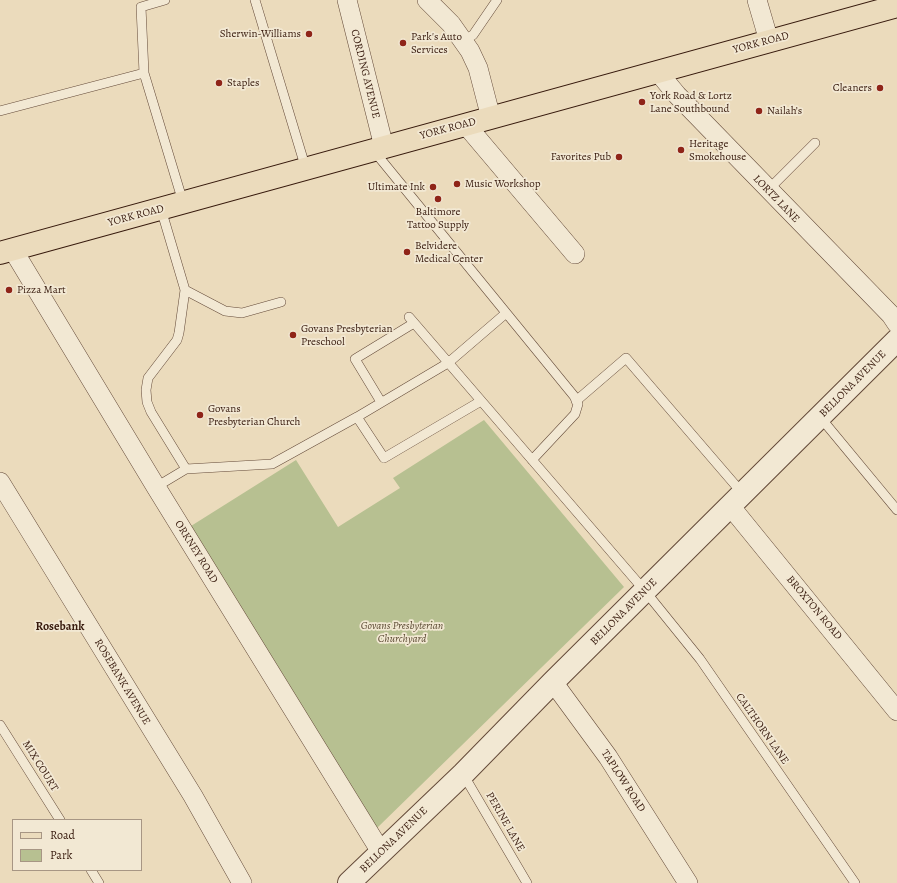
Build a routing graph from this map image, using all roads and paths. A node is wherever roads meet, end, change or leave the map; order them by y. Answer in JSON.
{"nodes":[{"id":1,"x":165,"y":0,"type":"edge"},
{"id":2,"x":255,"y":0,"type":"edge"},
{"id":3,"x":346,"y":0,"type":"edge"},
{"id":4,"x":427,"y":0,"type":"edge"},
{"id":5,"x":497,"y":0,"type":"edge"},
{"id":6,"x":758,"y":0,"type":"edge"},
{"id":7,"x":897,"y":6,"type":"edge"},
{"id":8,"x":464,"y":40,"type":"junction"},
{"id":9,"x":769,"y":41,"type":"junction"},
{"id":10,"x":658,"y":72,"type":"junction"},
{"id":11,"x":144,"y":73,"type":"junction"},
{"id":12,"x":0,"y":111,"type":"edge"},
{"id":13,"x":491,"y":118,"type":"junction"},
{"id":14,"x":466,"y":125,"type":"junction"},
{"id":15,"x":815,"y":143,"type":"dead end"},
{"id":16,"x":378,"y":149,"type":"junction"},
{"id":17,"x":306,"y":169,"type":"junction"},
{"id":18,"x":768,"y":190,"type":"junction"},
{"id":19,"x":184,"y":202,"type":"junction"},
{"id":20,"x":162,"y":209,"type":"junction"},
{"id":21,"x":6,"y":251,"type":"edge"},
{"id":22,"x":576,"y":254,"type":"dead end"},
{"id":23,"x":185,"y":290,"type":"junction"},
{"id":24,"x":281,"y":302,"type":"dead end"},
{"id":25,"x":505,"y":314,"type":"junction"},
{"id":26,"x":897,"y":324,"type":"edge"},
{"id":27,"x":897,"y":340,"type":"edge"},
{"id":28,"x":448,"y":363,"type":"junction"},
{"id":29,"x":481,"y":401,"type":"junction"},
{"id":30,"x":576,"y":401,"type":"junction"},
{"id":31,"x":381,"y":402,"type":"junction"},
{"id":32,"x":357,"y":417,"type":"junction"},
{"id":33,"x":820,"y":417,"type":"junction"},
{"id":34,"x":532,"y":460,"type":"junction"},
{"id":35,"x":186,"y":469,"type":"junction"},
{"id":36,"x":0,"y":482,"type":"edge"},
{"id":37,"x":156,"y":487,"type":"junction"},
{"id":38,"x":737,"y":500,"type":"junction"},
{"id":39,"x":897,"y":510,"type":"edge"},
{"id":40,"x":645,"y":591,"type":"junction"},
{"id":41,"x":553,"y":682,"type":"junction"},
{"id":42,"x":897,"y":710,"type":"edge"},
{"id":43,"x":0,"y":725,"type":"edge"},
{"id":44,"x":463,"y":774,"type":"junction"},
{"id":45,"x":59,"y":819,"type":"edge"},
{"id":46,"x":381,"y":852,"type":"junction"},
{"id":47,"x":92,"y":871,"type":"edge"},
{"id":48,"x":99,"y":883,"type":"edge"},
{"id":49,"x":242,"y":883,"type":"edge"},
{"id":50,"x":349,"y":883,"type":"edge"},
{"id":51,"x":527,"y":883,"type":"edge"},
{"id":52,"x":688,"y":883,"type":"edge"},
{"id":53,"x":855,"y":883,"type":"edge"}],
"edges":[{"from":1,"to":11,"type":"lane"},
{"from":2,"to":17,"type":"lane"},
{"from":3,"to":16,"type":"street","name":"CORDING AVENUE"},
{"from":4,"to":8,"type":"street"},
{"from":5,"to":8,"type":"lane"},
{"from":6,"to":9,"type":"street"},
{"from":7,"to":9,"type":"main road","name":"YORK ROAD"},
{"from":8,"to":13,"type":"street"},
{"from":9,"to":10,"type":"main road","name":"YORK ROAD"},
{"from":10,"to":13,"type":"main road","name":"YORK ROAD"},
{"from":10,"to":18,"type":"street","name":"LORTZ LANE"},
{"from":11,"to":12,"type":"lane"},
{"from":11,"to":19,"type":"lane"},
{"from":13,"to":14,"type":"main road","name":"YORK ROAD"},
{"from":14,"to":16,"type":"main road","name":"YORK ROAD"},
{"from":14,"to":22,"type":"street"},
{"from":15,"to":18,"type":"lane"},
{"from":16,"to":17,"type":"main road","name":"YORK ROAD"},
{"from":16,"to":25,"type":"lane"},
{"from":17,"to":19,"type":"main road","name":"YORK ROAD"},
{"from":18,"to":26,"type":"street","name":"LORTZ LANE"},
{"from":19,"to":20,"type":"main road","name":"YORK ROAD"},
{"from":20,"to":21,"type":"main road","name":"YORK ROAD"},
{"from":20,"to":23,"type":"lane"},
{"from":21,"to":37,"type":"street","name":"ORKNEY ROAD"},
{"from":23,"to":24,"type":"lane"},
{"from":23,"to":35,"type":"lane"},
{"from":25,"to":28,"type":"lane"},
{"from":25,"to":30,"type":"lane"},
{"from":27,"to":33,"type":"street","name":"BELLONA AVENUE"},
{"from":28,"to":29,"type":"lane","name":"CALTHORN LANE"},
{"from":28,"to":31,"type":"lane"},
{"from":28,"to":31,"type":"lane","name":"CALTHORN LANE"},
{"from":29,"to":32,"type":"lane"},
{"from":29,"to":34,"type":"lane","name":"CALTHORN LANE"},
{"from":30,"to":34,"type":"lane"},
{"from":30,"to":38,"type":"lane"},
{"from":31,"to":32,"type":"lane"},
{"from":32,"to":35,"type":"lane"},
{"from":33,"to":38,"type":"street","name":"BELLONA AVENUE"},
{"from":33,"to":39,"type":"lane"},
{"from":34,"to":40,"type":"lane","name":"CALTHORN LANE"},
{"from":35,"to":37,"type":"lane"},
{"from":36,"to":49,"type":"street","name":"ROSEBANK AVENUE"},
{"from":37,"to":46,"type":"street","name":"ORKNEY ROAD"},
{"from":38,"to":40,"type":"street","name":"BELLONA AVENUE"},
{"from":38,"to":42,"type":"street","name":"BROXTON ROAD"},
{"from":40,"to":41,"type":"street","name":"BELLONA AVENUE"},
{"from":40,"to":53,"type":"lane","name":"CALTHORN LANE"},
{"from":41,"to":44,"type":"street","name":"BELLONA AVENUE"},
{"from":41,"to":52,"type":"street","name":"TAPLOW ROAD"},
{"from":43,"to":45,"type":"lane","name":"MIX COURT"},
{"from":44,"to":46,"type":"street","name":"BELLONA AVENUE"},
{"from":44,"to":51,"type":"lane","name":"PERINE LANE"},
{"from":46,"to":50,"type":"street","name":"BELLONA AVENUE"},
{"from":47,"to":48,"type":"lane"}]}
